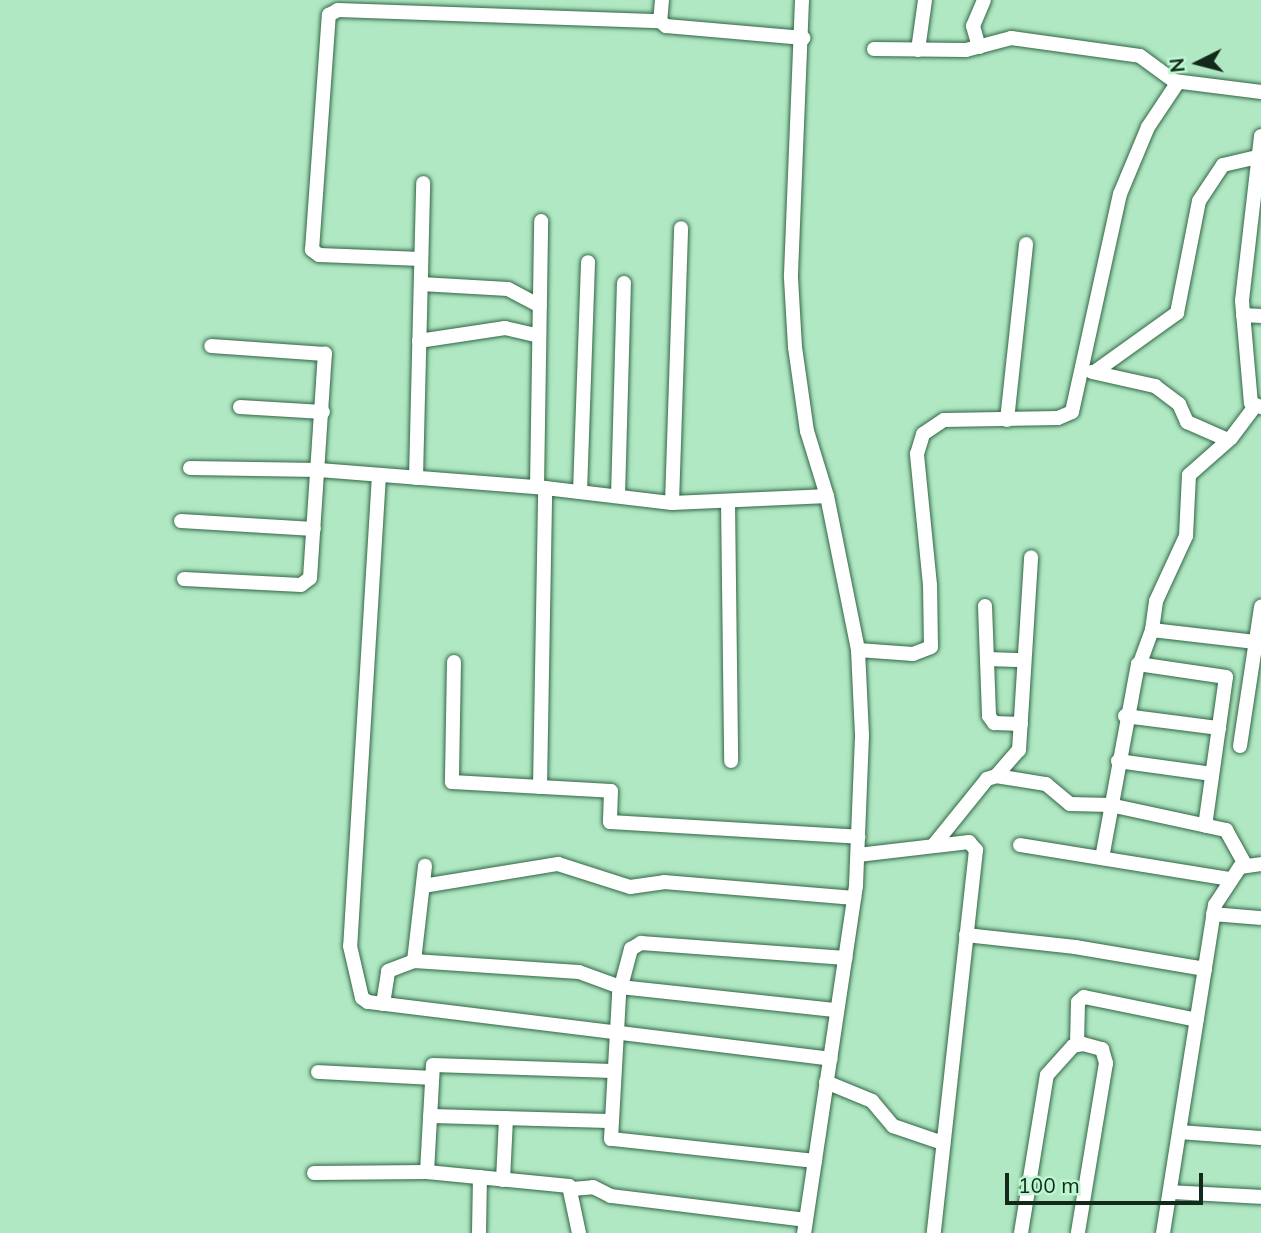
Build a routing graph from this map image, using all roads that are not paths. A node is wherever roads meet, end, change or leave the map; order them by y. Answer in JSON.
{"nodes":[{"id":1,"x":662,"y":0,"type":"edge"},
{"id":2,"x":802,"y":0,"type":"edge"},
{"id":3,"x":925,"y":0,"type":"edge"},
{"id":4,"x":984,"y":0,"type":"edge"},
{"id":5,"x":660,"y":21,"type":"junction"},
{"id":6,"x":803,"y":38,"type":"junction"},
{"id":7,"x":979,"y":47,"type":"junction"},
{"id":8,"x":874,"y":49,"type":"dead end"},
{"id":9,"x":918,"y":50,"type":"junction"},
{"id":10,"x":1178,"y":82,"type":"junction"},
{"id":11,"x":1261,"y":92,"type":"edge"},
{"id":12,"x":1261,"y":136,"type":"edge"},
{"id":13,"x":1259,"y":157,"type":"junction"},
{"id":14,"x":424,"y":183,"type":"dead end"},
{"id":15,"x":541,"y":221,"type":"dead end"},
{"id":16,"x":681,"y":228,"type":"dead end"},
{"id":17,"x":1026,"y":244,"type":"dead end"},
{"id":18,"x":421,"y":258,"type":"junction"},
{"id":19,"x":588,"y":262,"type":"dead end"},
{"id":20,"x":421,"y":284,"type":"junction"},
{"id":21,"x":624,"y":284,"type":"dead end"},
{"id":22,"x":540,"y":306,"type":"junction"},
{"id":23,"x":1243,"y":315,"type":"junction"},
{"id":24,"x":1261,"y":316,"type":"edge"},
{"id":25,"x":539,"y":336,"type":"junction"},
{"id":26,"x":419,"y":341,"type":"junction"},
{"id":27,"x":211,"y":346,"type":"dead end"},
{"id":28,"x":1090,"y":372,"type":"junction"},
{"id":29,"x":240,"y":407,"type":"dead end"},
{"id":30,"x":1258,"y":407,"type":"edge"},
{"id":31,"x":323,"y":412,"type":"junction"},
{"id":32,"x":1007,"y":420,"type":"junction"},
{"id":33,"x":1228,"y":440,"type":"junction"},
{"id":34,"x":190,"y":468,"type":"dead end"},
{"id":35,"x":318,"y":470,"type":"junction"},
{"id":36,"x":379,"y":475,"type":"junction"},
{"id":37,"x":416,"y":478,"type":"junction"},
{"id":38,"x":541,"y":487,"type":"junction"},
{"id":39,"x":580,"y":492,"type":"junction"},
{"id":40,"x":618,"y":496,"type":"junction"},
{"id":41,"x":827,"y":496,"type":"junction"},
{"id":42,"x":728,"y":501,"type":"junction"},
{"id":43,"x":672,"y":503,"type":"junction"},
{"id":44,"x":181,"y":521,"type":"dead end"},
{"id":45,"x":314,"y":529,"type":"junction"},
{"id":46,"x":1031,"y":557,"type":"dead end"},
{"id":47,"x":184,"y":579,"type":"dead end"},
{"id":48,"x":985,"y":606,"type":"dead end"},
{"id":49,"x":1261,"y":607,"type":"edge"},
{"id":50,"x":1152,"y":630,"type":"junction"},
{"id":51,"x":1255,"y":642,"type":"junction"},
{"id":52,"x":858,"y":650,"type":"junction"},
{"id":53,"x":987,"y":659,"type":"junction"},
{"id":54,"x":1024,"y":660,"type":"junction"},
{"id":55,"x":454,"y":662,"type":"dead end"},
{"id":56,"x":1140,"y":663,"type":"junction"},
{"id":57,"x":1125,"y":716,"type":"junction"},
{"id":58,"x":1021,"y":724,"type":"junction"},
{"id":59,"x":1219,"y":728,"type":"junction"},
{"id":60,"x":1240,"y":746,"type":"dead end"},
{"id":61,"x":731,"y":761,"type":"dead end"},
{"id":62,"x":1118,"y":761,"type":"junction"},
{"id":63,"x":1212,"y":774,"type":"junction"},
{"id":64,"x":996,"y":776,"type":"junction"},
{"id":65,"x":540,"y":787,"type":"junction"},
{"id":66,"x":1110,"y":805,"type":"junction"},
{"id":67,"x":1205,"y":826,"type":"junction"},
{"id":68,"x":859,"y":837,"type":"junction"},
{"id":69,"x":1020,"y":845,"type":"dead end"},
{"id":70,"x":933,"y":846,"type":"junction"},
{"id":71,"x":858,"y":855,"type":"junction"},
{"id":72,"x":1102,"y":858,"type":"junction"},
{"id":73,"x":1244,"y":863,"type":"junction"},
{"id":74,"x":1261,"y":863,"type":"edge"},
{"id":75,"x":425,"y":866,"type":"dead end"},
{"id":76,"x":1231,"y":879,"type":"junction"},
{"id":77,"x":423,"y":886,"type":"junction"},
{"id":78,"x":854,"y":898,"type":"junction"},
{"id":79,"x":1213,"y":914,"type":"junction"},
{"id":80,"x":1261,"y":918,"type":"edge"},
{"id":81,"x":966,"y":934,"type":"junction"},
{"id":82,"x":845,"y":958,"type":"junction"},
{"id":83,"x":414,"y":961,"type":"junction"},
{"id":84,"x":1205,"y":970,"type":"junction"},
{"id":85,"x":620,"y":986,"type":"junction"},
{"id":86,"x":383,"y":1004,"type":"junction"},
{"id":87,"x":837,"y":1010,"type":"junction"},
{"id":88,"x":1197,"y":1020,"type":"junction"},
{"id":89,"x":616,"y":1034,"type":"junction"},
{"id":90,"x":1077,"y":1044,"type":"junction"},
{"id":91,"x":830,"y":1059,"type":"junction"},
{"id":92,"x":613,"y":1071,"type":"junction"},
{"id":93,"x":318,"y":1072,"type":"dead end"},
{"id":94,"x":431,"y":1078,"type":"junction"},
{"id":95,"x":826,"y":1082,"type":"junction"},
{"id":96,"x":430,"y":1116,"type":"junction"},
{"id":97,"x":506,"y":1118,"type":"junction"},
{"id":98,"x":610,"y":1121,"type":"junction"},
{"id":99,"x":1179,"y":1132,"type":"junction"},
{"id":100,"x":1261,"y":1138,"type":"edge"},
{"id":101,"x":943,"y":1143,"type":"junction"},
{"id":102,"x":815,"y":1161,"type":"junction"},
{"id":103,"x":427,"y":1172,"type":"junction"},
{"id":104,"x":314,"y":1173,"type":"dead end"},
{"id":105,"x":480,"y":1177,"type":"junction"},
{"id":106,"x":503,"y":1180,"type":"junction"},
{"id":107,"x":572,"y":1189,"type":"junction"},
{"id":108,"x":1170,"y":1192,"type":"junction"},
{"id":109,"x":1261,"y":1197,"type":"edge"},
{"id":110,"x":805,"y":1227,"type":"edge"},
{"id":111,"x":479,"y":1233,"type":"edge"},
{"id":112,"x":579,"y":1233,"type":"edge"},
{"id":113,"x":933,"y":1233,"type":"edge"},
{"id":114,"x":1021,"y":1233,"type":"edge"},
{"id":115,"x":1078,"y":1233,"type":"edge"},
{"id":116,"x":1164,"y":1233,"type":"edge"}],
"edges":[{"from":1,"to":5,"type":"street"},
{"from":2,"to":6,"type":"street"},
{"from":3,"to":9,"type":"street"},
{"from":4,"to":7,"type":"street"},
{"from":5,"to":6,"type":"street"},
{"from":5,"to":18,"type":"street"},
{"from":6,"to":41,"type":"street"},
{"from":7,"to":9,"type":"street"},
{"from":7,"to":10,"type":"street"},
{"from":8,"to":9,"type":"street"},
{"from":10,"to":11,"type":"street"},
{"from":10,"to":28,"type":"street"},
{"from":12,"to":13,"type":"street"},
{"from":13,"to":23,"type":"street"},
{"from":13,"to":28,"type":"street"},
{"from":14,"to":18,"type":"street"},
{"from":15,"to":22,"type":"street"},
{"from":16,"to":43,"type":"street"},
{"from":17,"to":32,"type":"street"},
{"from":18,"to":20,"type":"street"},
{"from":19,"to":39,"type":"street"},
{"from":20,"to":22,"type":"street"},
{"from":20,"to":26,"type":"street"},
{"from":21,"to":40,"type":"street"},
{"from":22,"to":25,"type":"street"},
{"from":23,"to":24,"type":"street"},
{"from":23,"to":30,"type":"street"},
{"from":25,"to":26,"type":"street"},
{"from":25,"to":38,"type":"street"},
{"from":26,"to":37,"type":"street"},
{"from":27,"to":31,"type":"street"},
{"from":28,"to":32,"type":"street"},
{"from":28,"to":33,"type":"street"},
{"from":29,"to":31,"type":"street"},
{"from":30,"to":33,"type":"street"},
{"from":31,"to":35,"type":"street"},
{"from":32,"to":52,"type":"street"},
{"from":33,"to":50,"type":"street"},
{"from":34,"to":35,"type":"street"},
{"from":35,"to":36,"type":"street"},
{"from":35,"to":45,"type":"street"},
{"from":36,"to":37,"type":"street"},
{"from":36,"to":86,"type":"street"},
{"from":37,"to":38,"type":"street"},
{"from":38,"to":39,"type":"street"},
{"from":38,"to":65,"type":"street"},
{"from":39,"to":40,"type":"street"},
{"from":40,"to":43,"type":"street"},
{"from":41,"to":42,"type":"street"},
{"from":41,"to":52,"type":"street"},
{"from":42,"to":43,"type":"street"},
{"from":42,"to":61,"type":"street"},
{"from":44,"to":45,"type":"street"},
{"from":45,"to":47,"type":"street"},
{"from":46,"to":54,"type":"street"},
{"from":48,"to":53,"type":"street"},
{"from":49,"to":51,"type":"street"},
{"from":50,"to":51,"type":"street"},
{"from":50,"to":56,"type":"street"},
{"from":51,"to":60,"type":"street"},
{"from":52,"to":68,"type":"street"},
{"from":53,"to":54,"type":"street"},
{"from":53,"to":58,"type":"street"},
{"from":54,"to":58,"type":"street"},
{"from":55,"to":65,"type":"street"},
{"from":56,"to":57,"type":"street"},
{"from":56,"to":59,"type":"street"},
{"from":57,"to":59,"type":"street"},
{"from":57,"to":62,"type":"street"},
{"from":58,"to":64,"type":"street"},
{"from":59,"to":63,"type":"street"},
{"from":62,"to":63,"type":"street"},
{"from":62,"to":66,"type":"street"},
{"from":63,"to":67,"type":"street"},
{"from":64,"to":66,"type":"street"},
{"from":64,"to":70,"type":"street"},
{"from":65,"to":68,"type":"street"},
{"from":66,"to":67,"type":"street"},
{"from":66,"to":72,"type":"street"},
{"from":67,"to":73,"type":"street"},
{"from":68,"to":71,"type":"street"},
{"from":69,"to":72,"type":"street"},
{"from":70,"to":71,"type":"street"},
{"from":70,"to":81,"type":"street"},
{"from":71,"to":78,"type":"street"},
{"from":72,"to":76,"type":"street"},
{"from":73,"to":74,"type":"street"},
{"from":73,"to":76,"type":"street"},
{"from":75,"to":77,"type":"street"},
{"from":76,"to":79,"type":"street"},
{"from":77,"to":78,"type":"street"},
{"from":77,"to":83,"type":"street"},
{"from":78,"to":82,"type":"street"},
{"from":79,"to":80,"type":"street"},
{"from":79,"to":84,"type":"street"},
{"from":81,"to":84,"type":"street"},
{"from":81,"to":101,"type":"street"},
{"from":82,"to":85,"type":"street"},
{"from":82,"to":87,"type":"street"},
{"from":83,"to":85,"type":"street"},
{"from":83,"to":86,"type":"street"},
{"from":84,"to":88,"type":"street"},
{"from":85,"to":87,"type":"street"},
{"from":85,"to":89,"type":"street"},
{"from":86,"to":89,"type":"street"},
{"from":87,"to":91,"type":"street"},
{"from":88,"to":90,"type":"street"},
{"from":88,"to":99,"type":"street"},
{"from":89,"to":91,"type":"street"},
{"from":89,"to":92,"type":"street"},
{"from":90,"to":114,"type":"street"},
{"from":90,"to":115,"type":"street"},
{"from":91,"to":95,"type":"street"},
{"from":92,"to":94,"type":"street"},
{"from":92,"to":98,"type":"street"},
{"from":93,"to":94,"type":"street"},
{"from":94,"to":96,"type":"street"},
{"from":95,"to":101,"type":"street"},
{"from":95,"to":102,"type":"street"},
{"from":96,"to":97,"type":"street"},
{"from":96,"to":103,"type":"street"},
{"from":97,"to":98,"type":"street"},
{"from":97,"to":106,"type":"street"},
{"from":98,"to":102,"type":"street"},
{"from":99,"to":100,"type":"street"},
{"from":99,"to":108,"type":"street"},
{"from":101,"to":113,"type":"street"},
{"from":102,"to":110,"type":"street"},
{"from":103,"to":104,"type":"street"},
{"from":103,"to":105,"type":"street"},
{"from":105,"to":106,"type":"street"},
{"from":105,"to":111,"type":"street"},
{"from":106,"to":107,"type":"street"},
{"from":107,"to":110,"type":"street"},
{"from":107,"to":112,"type":"street"},
{"from":108,"to":109,"type":"street"},
{"from":108,"to":116,"type":"street"}]}
